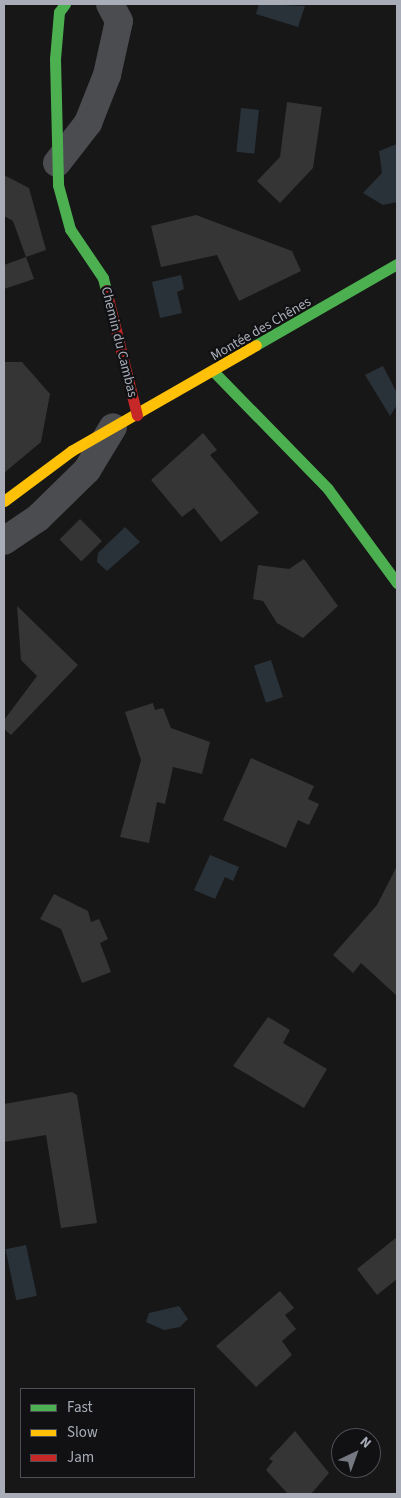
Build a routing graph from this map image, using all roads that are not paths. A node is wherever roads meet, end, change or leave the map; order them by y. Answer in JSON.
{"nodes":[{"id":1,"x":65,"y":4,"type":"edge"},
{"id":2,"x":110,"y":4,"type":"edge"},
{"id":3,"x":57,"y":163,"type":"junction"},
{"id":4,"x":397,"y":264,"type":"edge"},
{"id":5,"x":214,"y":372,"type":"junction"},
{"id":6,"x":137,"y":415,"type":"junction"},
{"id":7,"x":113,"y":427,"type":"junction"},
{"id":8,"x":4,"y":502,"type":"edge"},
{"id":9,"x":4,"y":541,"type":"edge"},
{"id":10,"x":397,"y":583,"type":"edge"}],
"edges":[{"from":1,"to":3,"type":"street","name":"Chemin du Cambas"},
{"from":2,"to":3,"type":"street"},
{"from":3,"to":6,"type":"street","name":"Chemin du Cambas"},
{"from":4,"to":5,"type":"street","name":"Montée des Chênes"},
{"from":5,"to":6,"type":"street","name":"Montée des Chênes"},
{"from":5,"to":10,"type":"street"},
{"from":6,"to":7,"type":"street","name":"Chemin du Cambas"},
{"from":7,"to":8,"type":"street","name":"Chemin du Cambas"},
{"from":7,"to":9,"type":"street"}]}
